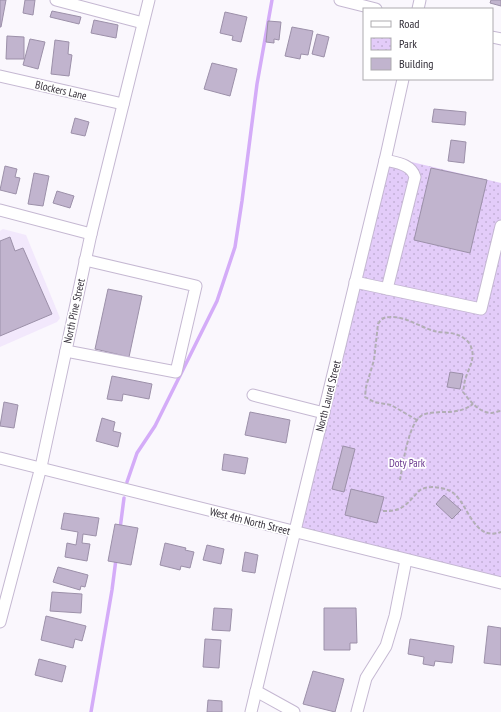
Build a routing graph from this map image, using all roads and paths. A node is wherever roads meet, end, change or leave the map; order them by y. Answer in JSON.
{"nodes":[{"id":1,"x":56,"y":0,"type":"edge"},
{"id":2,"x":149,"y":0,"type":"edge"},
{"id":3,"x":340,"y":0,"type":"edge"},
{"id":4,"x":372,"y":8,"type":"edge"},
{"id":5,"x":143,"y":23,"type":"junction"},
{"id":6,"x":0,"y":76,"type":"edge"},
{"id":7,"x":403,"y":80,"type":"edge"},
{"id":8,"x":123,"y":104,"type":"junction"},
{"id":9,"x":385,"y":160,"type":"junction"},
{"id":10,"x":0,"y":210,"type":"edge"},
{"id":11,"x":501,"y":226,"type":"edge"},
{"id":12,"x":91,"y":234,"type":"junction"},
{"id":13,"x":85,"y":260,"type":"junction"},
{"id":14,"x":355,"y":282,"type":"junction"},
{"id":15,"x":388,"y":289,"type":"junction"},
{"id":16,"x":66,"y":351,"type":"junction"},
{"id":17,"x":253,"y":395,"type":"dead end"},
{"id":18,"x":472,"y":404,"type":"junction"},
{"id":19,"x":501,"y":411,"type":"edge"},
{"id":20,"x":324,"y":413,"type":"junction"},
{"id":21,"x":417,"y":420,"type":"junction"},
{"id":22,"x":0,"y":458,"type":"edge"},
{"id":23,"x":41,"y":467,"type":"junction"},
{"id":24,"x":400,"y":480,"type":"dead end"},
{"id":25,"x":383,"y":511,"type":"dead end"},
{"id":26,"x":295,"y":532,"type":"junction"},
{"id":27,"x":501,"y":532,"type":"edge"},
{"id":28,"x":406,"y":560,"type":"junction"},
{"id":29,"x":501,"y":583,"type":"edge"},
{"id":30,"x":0,"y":622,"type":"edge"},
{"id":31,"x":256,"y":691,"type":"junction"},
{"id":32,"x":251,"y":712,"type":"edge"},
{"id":33,"x":294,"y":712,"type":"edge"},
{"id":34,"x":357,"y":712,"type":"edge"}],
"edges":[{"from":1,"to":5,"type":"street"},
{"from":2,"to":5,"type":"street","name":"North Pine Street"},
{"from":3,"to":4,"type":"street"},
{"from":5,"to":8,"type":"street","name":"North Pine Street"},
{"from":6,"to":8,"type":"street","name":"Blockers Lane"},
{"from":7,"to":9,"type":"street","name":"North Laurel Street"},
{"from":8,"to":12,"type":"street","name":"North Pine Street"},
{"from":9,"to":14,"type":"street","name":"North Laurel Street"},
{"from":9,"to":15,"type":"street"},
{"from":10,"to":12,"type":"street"},
{"from":11,"to":15,"type":"street"},
{"from":12,"to":13,"type":"street","name":"North Pine Street"},
{"from":13,"to":16,"type":"street","name":"North Pine Street"},
{"from":13,"to":16,"type":"street"},
{"from":14,"to":15,"type":"street"},
{"from":14,"to":20,"type":"street","name":"North Laurel Street"},
{"from":16,"to":23,"type":"street","name":"North Pine Street"},
{"from":17,"to":20,"type":"street"},
{"from":18,"to":19,"type":"path"},
{"from":18,"to":21,"type":"path"},
{"from":18,"to":21,"type":"path"},
{"from":20,"to":26,"type":"street","name":"North Laurel Street"},
{"from":21,"to":24,"type":"path"},
{"from":22,"to":23,"type":"street","name":"West 4th North Street"},
{"from":23,"to":26,"type":"street","name":"West 4th North Street"},
{"from":23,"to":30,"type":"street","name":"North Pine Street"},
{"from":25,"to":27,"type":"path"},
{"from":26,"to":28,"type":"street","name":"West 4th North Street"},
{"from":26,"to":31,"type":"street","name":"North Laurel Street"},
{"from":28,"to":29,"type":"street","name":"West 4th North Street"},
{"from":28,"to":34,"type":"street"},
{"from":31,"to":32,"type":"street","name":"North Laurel Street"},
{"from":31,"to":33,"type":"street"}]}
